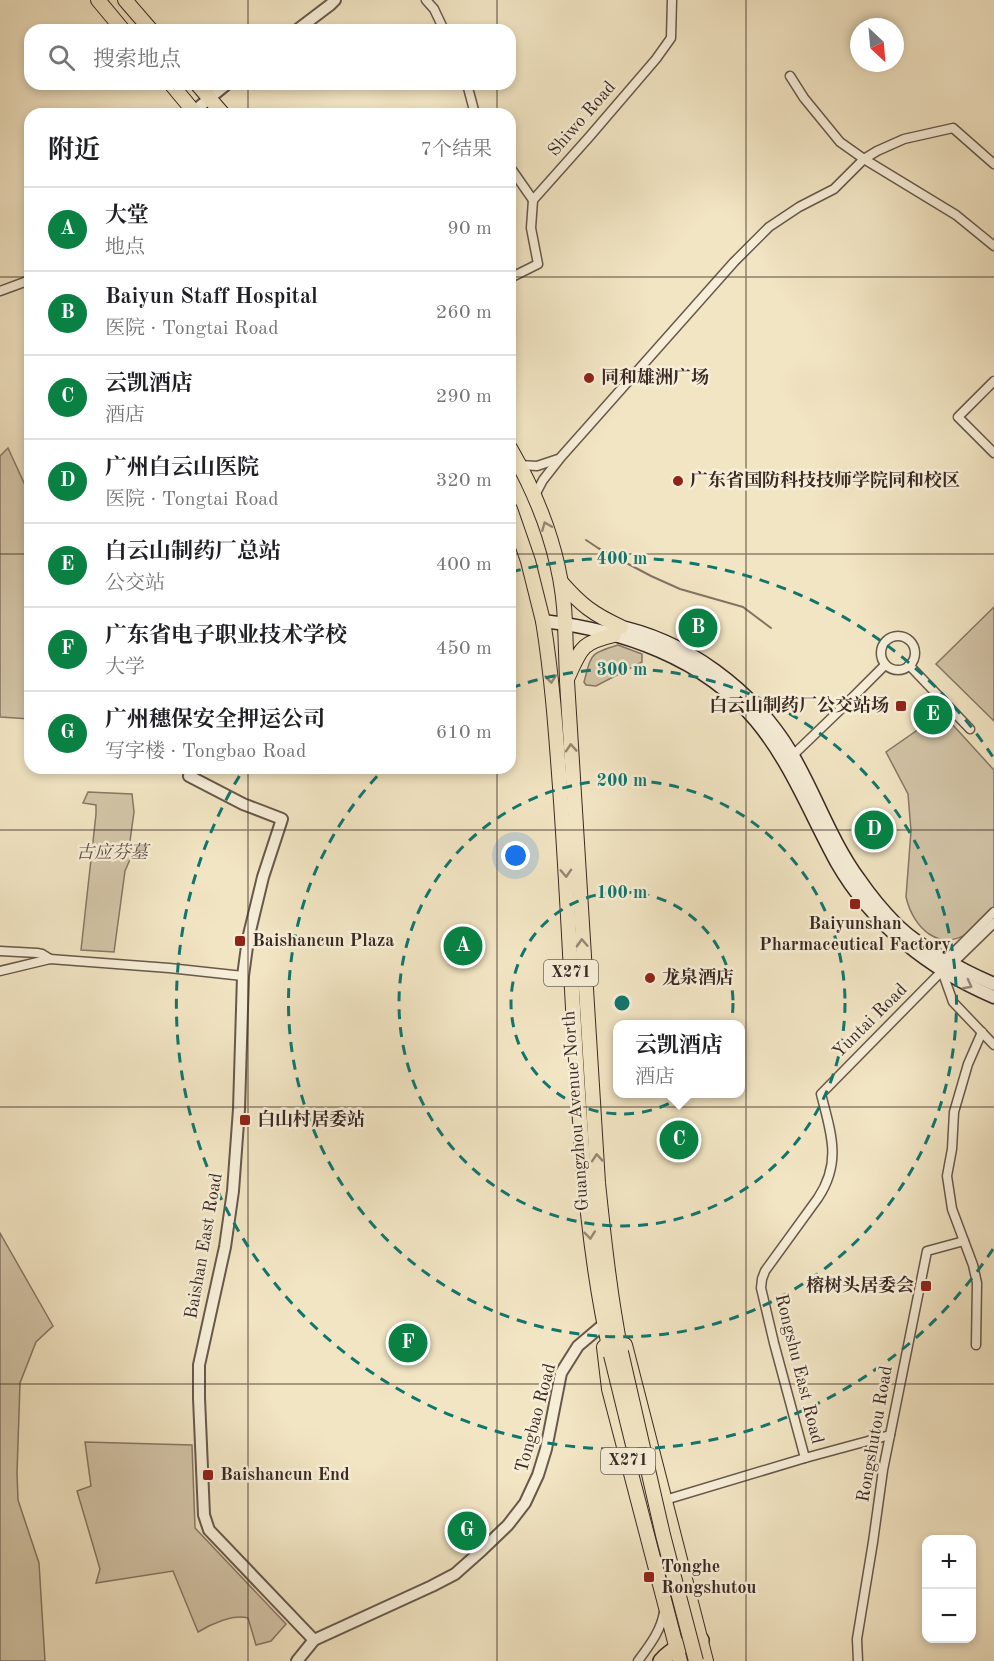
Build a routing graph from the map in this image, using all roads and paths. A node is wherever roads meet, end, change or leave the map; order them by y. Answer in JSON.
{"nodes":[{"id":1,"x":98,"y":0,"type":"edge"},
{"id":2,"x":125,"y":0,"type":"edge"},
{"id":3,"x":335,"y":0,"type":"edge"},
{"id":4,"x":426,"y":0,"type":"edge"},
{"id":5,"x":672,"y":0,"type":"edge"},
{"id":6,"x":118,"y":24,"type":"edge"},
{"id":7,"x":146,"y":24,"type":"edge"},
{"id":8,"x":305,"y":24,"type":"edge"},
{"id":9,"x":441,"y":24,"type":"edge"},
{"id":10,"x":790,"y":76,"type":"dead end"},
{"id":11,"x":176,"y":90,"type":"edge"},
{"id":12,"x":202,"y":90,"type":"edge"},
{"id":13,"x":219,"y":90,"type":"edge"},
{"id":14,"x":468,"y":90,"type":"edge"},
{"id":15,"x":209,"y":98,"type":"junction"},
{"id":16,"x":191,"y":108,"type":"edge"},
{"id":17,"x":200,"y":108,"type":"edge"},
{"id":18,"x":218,"y":108,"type":"edge"},
{"id":19,"x":473,"y":108,"type":"edge"},
{"id":20,"x":864,"y":159,"type":"junction"},
{"id":21,"x":994,"y":164,"type":"edge"},
{"id":22,"x":516,"y":176,"type":"edge"},
{"id":23,"x":533,"y":200,"type":"junction"},
{"id":24,"x":994,"y":246,"type":"edge"},
{"id":25,"x":516,"y":275,"type":"edge"},
{"id":26,"x":24,"y":282,"type":"edge"},
{"id":27,"x":0,"y":291,"type":"edge"},
{"id":28,"x":994,"y":381,"type":"edge"},
{"id":29,"x":994,"y":453,"type":"edge"},
{"id":30,"x":561,"y":457,"type":"junction"},
{"id":31,"x":516,"y":459,"type":"edge"},
{"id":32,"x":519,"y":465,"type":"junction"},
{"id":33,"x":534,"y":497,"type":"junction"},
{"id":34,"x":516,"y":524,"type":"edge"},
{"id":35,"x":561,"y":582,"type":"junction"},
{"id":36,"x":565,"y":620,"type":"junction"},
{"id":37,"x":543,"y":621,"type":"junction"},
{"id":38,"x":617,"y":631,"type":"junction"},
{"id":39,"x":885,"y":665,"type":"junction"},
{"id":40,"x":909,"y":665,"type":"junction"},
{"id":41,"x":567,"y":681,"type":"junction"},
{"id":42,"x":970,"y":729,"type":"dead end"},
{"id":43,"x":789,"y":759,"type":"junction"},
{"id":44,"x":566,"y":771,"type":"junction"},
{"id":45,"x":193,"y":774,"type":"edge"},
{"id":46,"x":994,"y":912,"type":"edge"},
{"id":47,"x":994,"y":923,"type":"edge"},
{"id":48,"x":0,"y":951,"type":"edge"},
{"id":49,"x":50,"y":959,"type":"junction"},
{"id":50,"x":947,"y":965,"type":"junction"},
{"id":51,"x":0,"y":971,"type":"edge"},
{"id":52,"x":243,"y":976,"type":"junction"},
{"id":53,"x":994,"y":984,"type":"edge"},
{"id":54,"x":994,"y":997,"type":"edge"},
{"id":55,"x":982,"y":1032,"type":"junction"},
{"id":56,"x":994,"y":1045,"type":"edge"},
{"id":57,"x":821,"y":1094,"type":"joint"},
{"id":58,"x":964,"y":1241,"type":"junction"},
{"id":59,"x":609,"y":1322,"type":"junction"},
{"id":60,"x":976,"y":1345,"type":"dead end"},
{"id":61,"x":616,"y":1354,"type":"junction"},
{"id":62,"x":890,"y":1435,"type":"junction"},
{"id":63,"x":805,"y":1458,"type":"junction"},
{"id":64,"x":665,"y":1500,"type":"junction"},
{"id":65,"x":687,"y":1591,"type":"junction"},
{"id":66,"x":664,"y":1597,"type":"junction"},
{"id":67,"x":314,"y":1640,"type":"junction"},
{"id":68,"x":701,"y":1640,"type":"junction"},
{"id":69,"x":678,"y":1654,"type":"edge"},
{"id":70,"x":297,"y":1661,"type":"edge"},
{"id":71,"x":638,"y":1661,"type":"edge"},
{"id":72,"x":662,"y":1661,"type":"edge"},
{"id":73,"x":687,"y":1661,"type":"edge"},
{"id":74,"x":696,"y":1661,"type":"edge"},
{"id":75,"x":706,"y":1661,"type":"edge"},
{"id":76,"x":858,"y":1661,"type":"edge"}],
"edges":[{"from":1,"to":6,"type":"main road"},
{"from":2,"to":7,"type":"main road"},
{"from":3,"to":8,"type":"street"},
{"from":4,"to":9,"type":"street"},
{"from":5,"to":23,"type":"street","name":"Shiwo Road"},
{"from":10,"to":20,"type":"street"},
{"from":11,"to":16,"type":"main road"},
{"from":12,"to":15,"type":"main road"},
{"from":13,"to":15,"type":"street"},
{"from":14,"to":19,"type":"street"},
{"from":15,"to":17,"type":"street"},
{"from":15,"to":18,"type":"main road"},
{"from":20,"to":21,"type":"street"},
{"from":20,"to":24,"type":"street"},
{"from":20,"to":30,"type":"street"},
{"from":22,"to":23,"type":"street"},
{"from":23,"to":25,"type":"street"},
{"from":26,"to":27,"type":"street"},
{"from":28,"to":29,"type":"street"},
{"from":30,"to":32,"type":"street"},
{"from":30,"to":33,"type":"street"},
{"from":31,"to":32,"type":"main road","name":"Guangzhou Avenue North"},
{"from":32,"to":33,"type":"main road","name":"Guangzhou Avenue North"},
{"from":35,"to":33,"type":"main road","name":"Guangzhou Avenue North","one_way":true},
{"from":34,"to":37,"type":"main road","name":"Guangzhou Avenue North"},
{"from":35,"to":36,"type":"main road","name":"Guangzhou Avenue North","number":"X271"},
{"from":35,"to":38,"type":"main road"},
{"from":36,"to":37,"type":"main road"},
{"from":36,"to":38,"type":"main road"},
{"from":36,"to":41,"type":"main road","name":"Guangzhou Avenue North","number":"X271"},
{"from":37,"to":44,"type":"main road","name":"Guangzhou Avenue North","number":"X271","one_way":true},
{"from":38,"to":41,"type":"main road"},
{"from":38,"to":43,"type":"main road"},
{"from":39,"to":40,"type":"street"},
{"from":39,"to":40,"type":"street"},
{"from":39,"to":43,"type":"street"},
{"from":40,"to":42,"type":"street"},
{"from":44,"to":41,"type":"main road","name":"Guangzhou Avenue North","number":"X271","one_way":true},
{"from":43,"to":50,"type":"main road"},
{"from":44,"to":59,"type":"main road","name":"Guangzhou Avenue North","number":"X271"},
{"from":45,"to":52,"type":"street","name":"Baishan East Road"},
{"from":46,"to":50,"type":"street"},
{"from":47,"to":50,"type":"street"},
{"from":48,"to":49,"type":"street"},
{"from":49,"to":51,"type":"street"},
{"from":49,"to":52,"type":"street"},
{"from":50,"to":53,"type":"main road"},
{"from":50,"to":54,"type":"main road","one_way":true},
{"from":50,"to":55,"type":"street"},
{"from":50,"to":57,"type":"street","name":"Yuntai Road"},
{"from":52,"to":67,"type":"street","name":"Baishan East Road"},
{"from":55,"to":56,"type":"street"},
{"from":55,"to":58,"type":"street"},
{"from":57,"to":63,"type":"street","name":"Rongshu East Road"},
{"from":58,"to":60,"type":"street"},
{"from":58,"to":62,"type":"street","name":"Rongshutou Road"},
{"from":59,"to":61,"type":"main road"},
{"from":59,"to":64,"type":"main road","name":"Guangzhou Avenue North","number":"X271"},
{"from":59,"to":66,"type":"main road","name":"Guangzhou Avenue North","number":"X271"},
{"from":59,"to":67,"type":"street","name":"Tongbao Road"},
{"from":61,"to":73,"type":"main road","bridge":true},
{"from":61,"to":74,"type":"main road","bridge":true},
{"from":62,"to":63,"type":"street"},
{"from":62,"to":76,"type":"street","name":"Rongshutou Road"},
{"from":63,"to":64,"type":"street"},
{"from":64,"to":65,"type":"main road","name":"Guangzhou Avenue North","number":"X271"},
{"from":65,"to":66,"type":"main road"},
{"from":65,"to":68,"type":"main road","name":"Guangzhou Avenue North","number":"X271"},
{"from":66,"to":69,"type":"main road","name":"Guangzhou Avenue North","number":"X271"},
{"from":66,"to":71,"type":"street"},
{"from":67,"to":70,"type":"street","name":"Tongbao Road"},
{"from":68,"to":69,"type":"highway"},
{"from":68,"to":75,"type":"main road","name":"Guangzhou Avenue North","number":"X271"},
{"from":69,"to":72,"type":"highway"}]}
